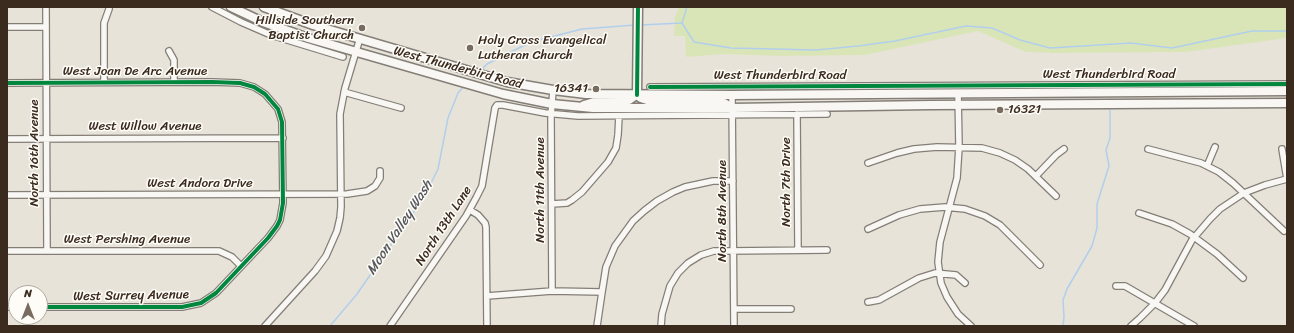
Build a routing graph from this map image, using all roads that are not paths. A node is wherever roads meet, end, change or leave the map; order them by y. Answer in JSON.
{"nodes":[{"id":1,"x":46,"y":7,"type":"edge"},
{"id":2,"x":212,"y":7,"type":"edge"},
{"id":3,"x":231,"y":7,"type":"edge"},
{"id":4,"x":264,"y":7,"type":"edge"},
{"id":5,"x":638,"y":7,"type":"edge"},
{"id":6,"x":109,"y":9,"type":"dead end"},
{"id":7,"x":7,"y":27,"type":"edge"},
{"id":8,"x":46,"y":27,"type":"junction"},
{"id":9,"x":360,"y":38,"type":"junction"},
{"id":10,"x":330,"y":44,"type":"junction"},
{"id":11,"x":170,"y":51,"type":"dead end"},
{"id":12,"x":356,"y":52,"type":"junction"},
{"id":13,"x":327,"y":53,"type":"junction"},
{"id":14,"x":343,"y":58,"type":"dead end"},
{"id":15,"x":445,"y":63,"type":"junction"},
{"id":16,"x":441,"y":76,"type":"junction"},
{"id":17,"x":7,"y":82,"type":"edge"},
{"id":18,"x":46,"y":82,"type":"junction"},
{"id":19,"x":104,"y":82,"type":"junction"},
{"id":20,"x":174,"y":82,"type":"junction"},
{"id":21,"x":1287,"y":84,"type":"edge"},
{"id":22,"x":650,"y":87,"type":"dead end"},
{"id":23,"x":1253,"y":87,"type":"junction"},
{"id":24,"x":931,"y":89,"type":"junction"},
{"id":25,"x":553,"y":90,"type":"junction"},
{"id":26,"x":262,"y":91,"type":"joint"},
{"id":27,"x":677,"y":91,"type":"junction"},
{"id":28,"x":1287,"y":91,"type":"edge"},
{"id":29,"x":344,"y":92,"type":"junction"},
{"id":30,"x":1101,"y":92,"type":"junction"},
{"id":31,"x":958,"y":93,"type":"junction"},
{"id":32,"x":637,"y":95,"type":"junction"},
{"id":33,"x":732,"y":95,"type":"junction"},
{"id":34,"x":1253,"y":102,"type":"junction"},
{"id":35,"x":1287,"y":103,"type":"edge"},
{"id":36,"x":552,"y":104,"type":"junction"},
{"id":37,"x":1101,"y":104,"type":"junction"},
{"id":38,"x":497,"y":105,"type":"joint"},
{"id":39,"x":931,"y":105,"type":"junction"},
{"id":40,"x":958,"y":105,"type":"junction"},
{"id":41,"x":575,"y":107,"type":"junction"},
{"id":42,"x":401,"y":108,"type":"dead end"},
{"id":43,"x":732,"y":112,"type":"junction"},
{"id":44,"x":552,"y":114,"type":"junction"},
{"id":45,"x":797,"y":114,"type":"junction"},
{"id":46,"x":827,"y":114,"type":"dead end"},
{"id":47,"x":619,"y":116,"type":"junction"},
{"id":48,"x":7,"y":138,"type":"edge"},
{"id":49,"x":46,"y":138,"type":"junction"},
{"id":50,"x":283,"y":138,"type":"junction"},
{"id":51,"x":959,"y":147,"type":"junction"},
{"id":52,"x":1215,"y":147,"type":"dead end"},
{"id":53,"x":1064,"y":149,"type":"dead end"},
{"id":54,"x":1148,"y":149,"type":"dead end"},
{"id":55,"x":1282,"y":149,"type":"dead end"},
{"id":56,"x":868,"y":163,"type":"dead end"},
{"id":57,"x":1207,"y":166,"type":"junction"},
{"id":58,"x":380,"y":171,"type":"dead end"},
{"id":59,"x":1036,"y":176,"type":"junction"},
{"id":60,"x":1287,"y":179,"type":"edge"},
{"id":61,"x":733,"y":181,"type":"junction"},
{"id":62,"x":1244,"y":193,"type":"junction"},
{"id":63,"x":283,"y":194,"type":"junction"},
{"id":64,"x":341,"y":194,"type":"junction"},
{"id":65,"x":7,"y":195,"type":"edge"},
{"id":66,"x":47,"y":195,"type":"junction"},
{"id":67,"x":1056,"y":196,"type":"dead end"},
{"id":68,"x":552,"y":204,"type":"junction"},
{"id":69,"x":949,"y":207,"type":"junction"},
{"id":70,"x":470,"y":210,"type":"junction"},
{"id":71,"x":1139,"y":213,"type":"dead end"},
{"id":72,"x":868,"y":229,"type":"dead end"},
{"id":73,"x":1284,"y":231,"type":"dead end"},
{"id":74,"x":1194,"y":237,"type":"junction"},
{"id":75,"x":798,"y":250,"type":"junction"},
{"id":76,"x":827,"y":250,"type":"dead end"},
{"id":77,"x":7,"y":251,"type":"edge"},
{"id":78,"x":47,"y":251,"type":"junction"},
{"id":79,"x":734,"y":251,"type":"junction"},
{"id":80,"x":1040,"y":265,"type":"dead end"},
{"id":81,"x":242,"y":266,"type":"junction"},
{"id":82,"x":939,"y":273,"type":"junction"},
{"id":83,"x":1243,"y":278,"type":"dead end"},
{"id":84,"x":966,"y":284,"type":"dead end"},
{"id":85,"x":1116,"y":286,"type":"dead end"},
{"id":86,"x":552,"y":291,"type":"junction"},
{"id":87,"x":602,"y":292,"type":"junction"},
{"id":88,"x":487,"y":296,"type":"junction"},
{"id":89,"x":868,"y":302,"type":"dead end"},
{"id":90,"x":1155,"y":303,"type":"junction"},
{"id":91,"x":48,"y":308,"type":"edge"},
{"id":92,"x":734,"y":309,"type":"junction"},
{"id":93,"x":791,"y":309,"type":"dead end"},
{"id":94,"x":264,"y":326,"type":"edge"},
{"id":95,"x":390,"y":326,"type":"edge"},
{"id":96,"x":487,"y":326,"type":"edge"},
{"id":97,"x":597,"y":326,"type":"edge"},
{"id":98,"x":661,"y":326,"type":"edge"},
{"id":99,"x":734,"y":326,"type":"edge"},
{"id":100,"x":971,"y":326,"type":"edge"},
{"id":101,"x":1131,"y":326,"type":"edge"},
{"id":102,"x":1194,"y":326,"type":"edge"}],
"edges":[{"from":1,"to":8,"type":"street","name":"North 16th Avenue"},
{"from":2,"to":13,"type":"street"},
{"from":3,"to":10,"type":"main road","name":"West Thunderbird Road"},
{"from":4,"to":9,"type":"main road","name":"West Thunderbird Road"},
{"from":5,"to":32,"type":"main road"},
{"from":6,"to":19,"type":"street"},
{"from":7,"to":8,"type":"street"},
{"from":8,"to":18,"type":"street","name":"North 16th Avenue"},
{"from":9,"to":12,"type":"street"},
{"from":9,"to":15,"type":"main road","name":"West Thunderbird Road"},
{"from":10,"to":12,"type":"main road","name":"West Thunderbird Road"},
{"from":10,"to":13,"type":"street"},
{"from":11,"to":20,"type":"street"},
{"from":12,"to":16,"type":"main road","name":"West Thunderbird Road"},
{"from":12,"to":29,"type":"street"},
{"from":13,"to":14,"type":"street"},
{"from":15,"to":16,"type":"main road"},
{"from":15,"to":25,"type":"main road","name":"West Thunderbird Road"},
{"from":16,"to":36,"type":"main road","name":"West Thunderbird Road"},
{"from":17,"to":18,"type":"street","name":"West Joan De Arc Avenue"},
{"from":18,"to":19,"type":"street","name":"West Joan De Arc Avenue"},
{"from":18,"to":49,"type":"street","name":"North 16th Avenue"},
{"from":19,"to":20,"type":"street","name":"West Joan De Arc Avenue"},
{"from":20,"to":26,"type":"street","name":"West Joan De Arc Avenue"},
{"from":21,"to":23,"type":"street","name":"West Thunderbird Road"},
{"from":22,"to":27,"type":"street","name":"West Thunderbird Road"},
{"from":23,"to":24,"type":"street","name":"West Thunderbird Road"},
{"from":23,"to":28,"type":"main road","name":"West Thunderbird Road"},
{"from":23,"to":30,"type":"main road","name":"West Thunderbird Road"},
{"from":23,"to":34,"type":"street"},
{"from":24,"to":27,"type":"street","name":"West Thunderbird Road"},
{"from":24,"to":31,"type":"main road","name":"West Thunderbird Road"},
{"from":24,"to":33,"type":"main road","name":"West Thunderbird Road"},
{"from":24,"to":39,"type":"main road"},
{"from":25,"to":32,"type":"main road","name":"West Thunderbird Road"},
{"from":25,"to":36,"type":"street","name":"North 11th Avenue"},
{"from":26,"to":50,"type":"street","name":"West Surrey Avenue"},
{"from":27,"to":32,"type":"main road","name":"West Thunderbird Road"},
{"from":27,"to":33,"type":"main road","name":"West Thunderbird Road"},
{"from":29,"to":42,"type":"street"},
{"from":29,"to":64,"type":"street"},
{"from":30,"to":31,"type":"main road","name":"West Thunderbird Road"},
{"from":30,"to":37,"type":"main road"},
{"from":31,"to":40,"type":"street"},
{"from":32,"to":41,"type":"main road"},
{"from":32,"to":43,"type":"main road"},
{"from":33,"to":43,"type":"street","name":"North 8th Avenue"},
{"from":34,"to":35,"type":"main road","name":"West Thunderbird Road"},
{"from":34,"to":37,"type":"main road","name":"West Thunderbird Road"},
{"from":36,"to":41,"type":"main road","name":"West Thunderbird Road"},
{"from":36,"to":44,"type":"street","name":"North 11th Avenue"},
{"from":37,"to":40,"type":"main road","name":"West Thunderbird Road"},
{"from":38,"to":44,"type":"street","name":"West Thunderbird Road"},
{"from":38,"to":70,"type":"street","name":"North 13th Lane"},
{"from":39,"to":40,"type":"main road","name":"West Thunderbird Road"},
{"from":39,"to":43,"type":"main road","name":"West Thunderbird Road"},
{"from":40,"to":51,"type":"street"},
{"from":41,"to":43,"type":"main road","name":"West Thunderbird Road"},
{"from":43,"to":45,"type":"street","name":"West Thunderbird Road"},
{"from":43,"to":47,"type":"street","name":"West Thunderbird Road"},
{"from":43,"to":61,"type":"street","name":"North 8th Avenue"},
{"from":44,"to":47,"type":"street","name":"West Thunderbird Road"},
{"from":44,"to":68,"type":"street","name":"North 11th Avenue"},
{"from":45,"to":46,"type":"street","name":"West Thunderbird Road"},
{"from":45,"to":75,"type":"street","name":"North 7th Drive"},
{"from":47,"to":68,"type":"street"},
{"from":48,"to":49,"type":"street","name":"West Willow Avenue"},
{"from":49,"to":50,"type":"street","name":"West Willow Avenue"},
{"from":49,"to":66,"type":"street","name":"North 16th Avenue"},
{"from":50,"to":63,"type":"street","name":"West Surrey Avenue"},
{"from":51,"to":56,"type":"street"},
{"from":51,"to":59,"type":"street"},
{"from":51,"to":69,"type":"street"},
{"from":52,"to":57,"type":"street"},
{"from":53,"to":59,"type":"street"},
{"from":54,"to":57,"type":"street"},
{"from":55,"to":60,"type":"street"},
{"from":57,"to":62,"type":"street"},
{"from":58,"to":64,"type":"street","name":"West Andora Drive"},
{"from":59,"to":67,"type":"street"},
{"from":60,"to":62,"type":"street"},
{"from":61,"to":79,"type":"street","name":"North 8th Avenue"},
{"from":61,"to":87,"type":"street"},
{"from":62,"to":73,"type":"street"},
{"from":62,"to":74,"type":"street"},
{"from":63,"to":64,"type":"street","name":"West Andora Drive"},
{"from":63,"to":66,"type":"street","name":"West Andora Drive"},
{"from":63,"to":81,"type":"street","name":"West Surrey Avenue"},
{"from":64,"to":94,"type":"street"},
{"from":65,"to":66,"type":"street","name":"West Andora Drive"},
{"from":66,"to":78,"type":"street","name":"North 16th Avenue"},
{"from":68,"to":86,"type":"street","name":"North 11th Avenue"},
{"from":69,"to":72,"type":"street"},
{"from":69,"to":80,"type":"street"},
{"from":69,"to":82,"type":"street"},
{"from":70,"to":88,"type":"street"},
{"from":70,"to":95,"type":"street","name":"North 13th Lane"},
{"from":71,"to":74,"type":"street"},
{"from":74,"to":83,"type":"street"},
{"from":74,"to":90,"type":"street"},
{"from":75,"to":76,"type":"street"},
{"from":75,"to":79,"type":"street"},
{"from":77,"to":78,"type":"street","name":"West Pershing Avenue"},
{"from":78,"to":81,"type":"street","name":"West Pershing Avenue"},
{"from":79,"to":92,"type":"street","name":"North 8th Avenue"},
{"from":79,"to":98,"type":"street"},
{"from":81,"to":91,"type":"street","name":"West Surrey Avenue"},
{"from":82,"to":84,"type":"street"},
{"from":82,"to":89,"type":"street"},
{"from":82,"to":100,"type":"street"},
{"from":85,"to":90,"type":"street"},
{"from":86,"to":87,"type":"street"},
{"from":86,"to":88,"type":"street"},
{"from":87,"to":97,"type":"street"},
{"from":88,"to":96,"type":"street"},
{"from":90,"to":101,"type":"street"},
{"from":90,"to":102,"type":"street"},
{"from":92,"to":93,"type":"street"},
{"from":92,"to":99,"type":"street","name":"North 8th Avenue"}]}
